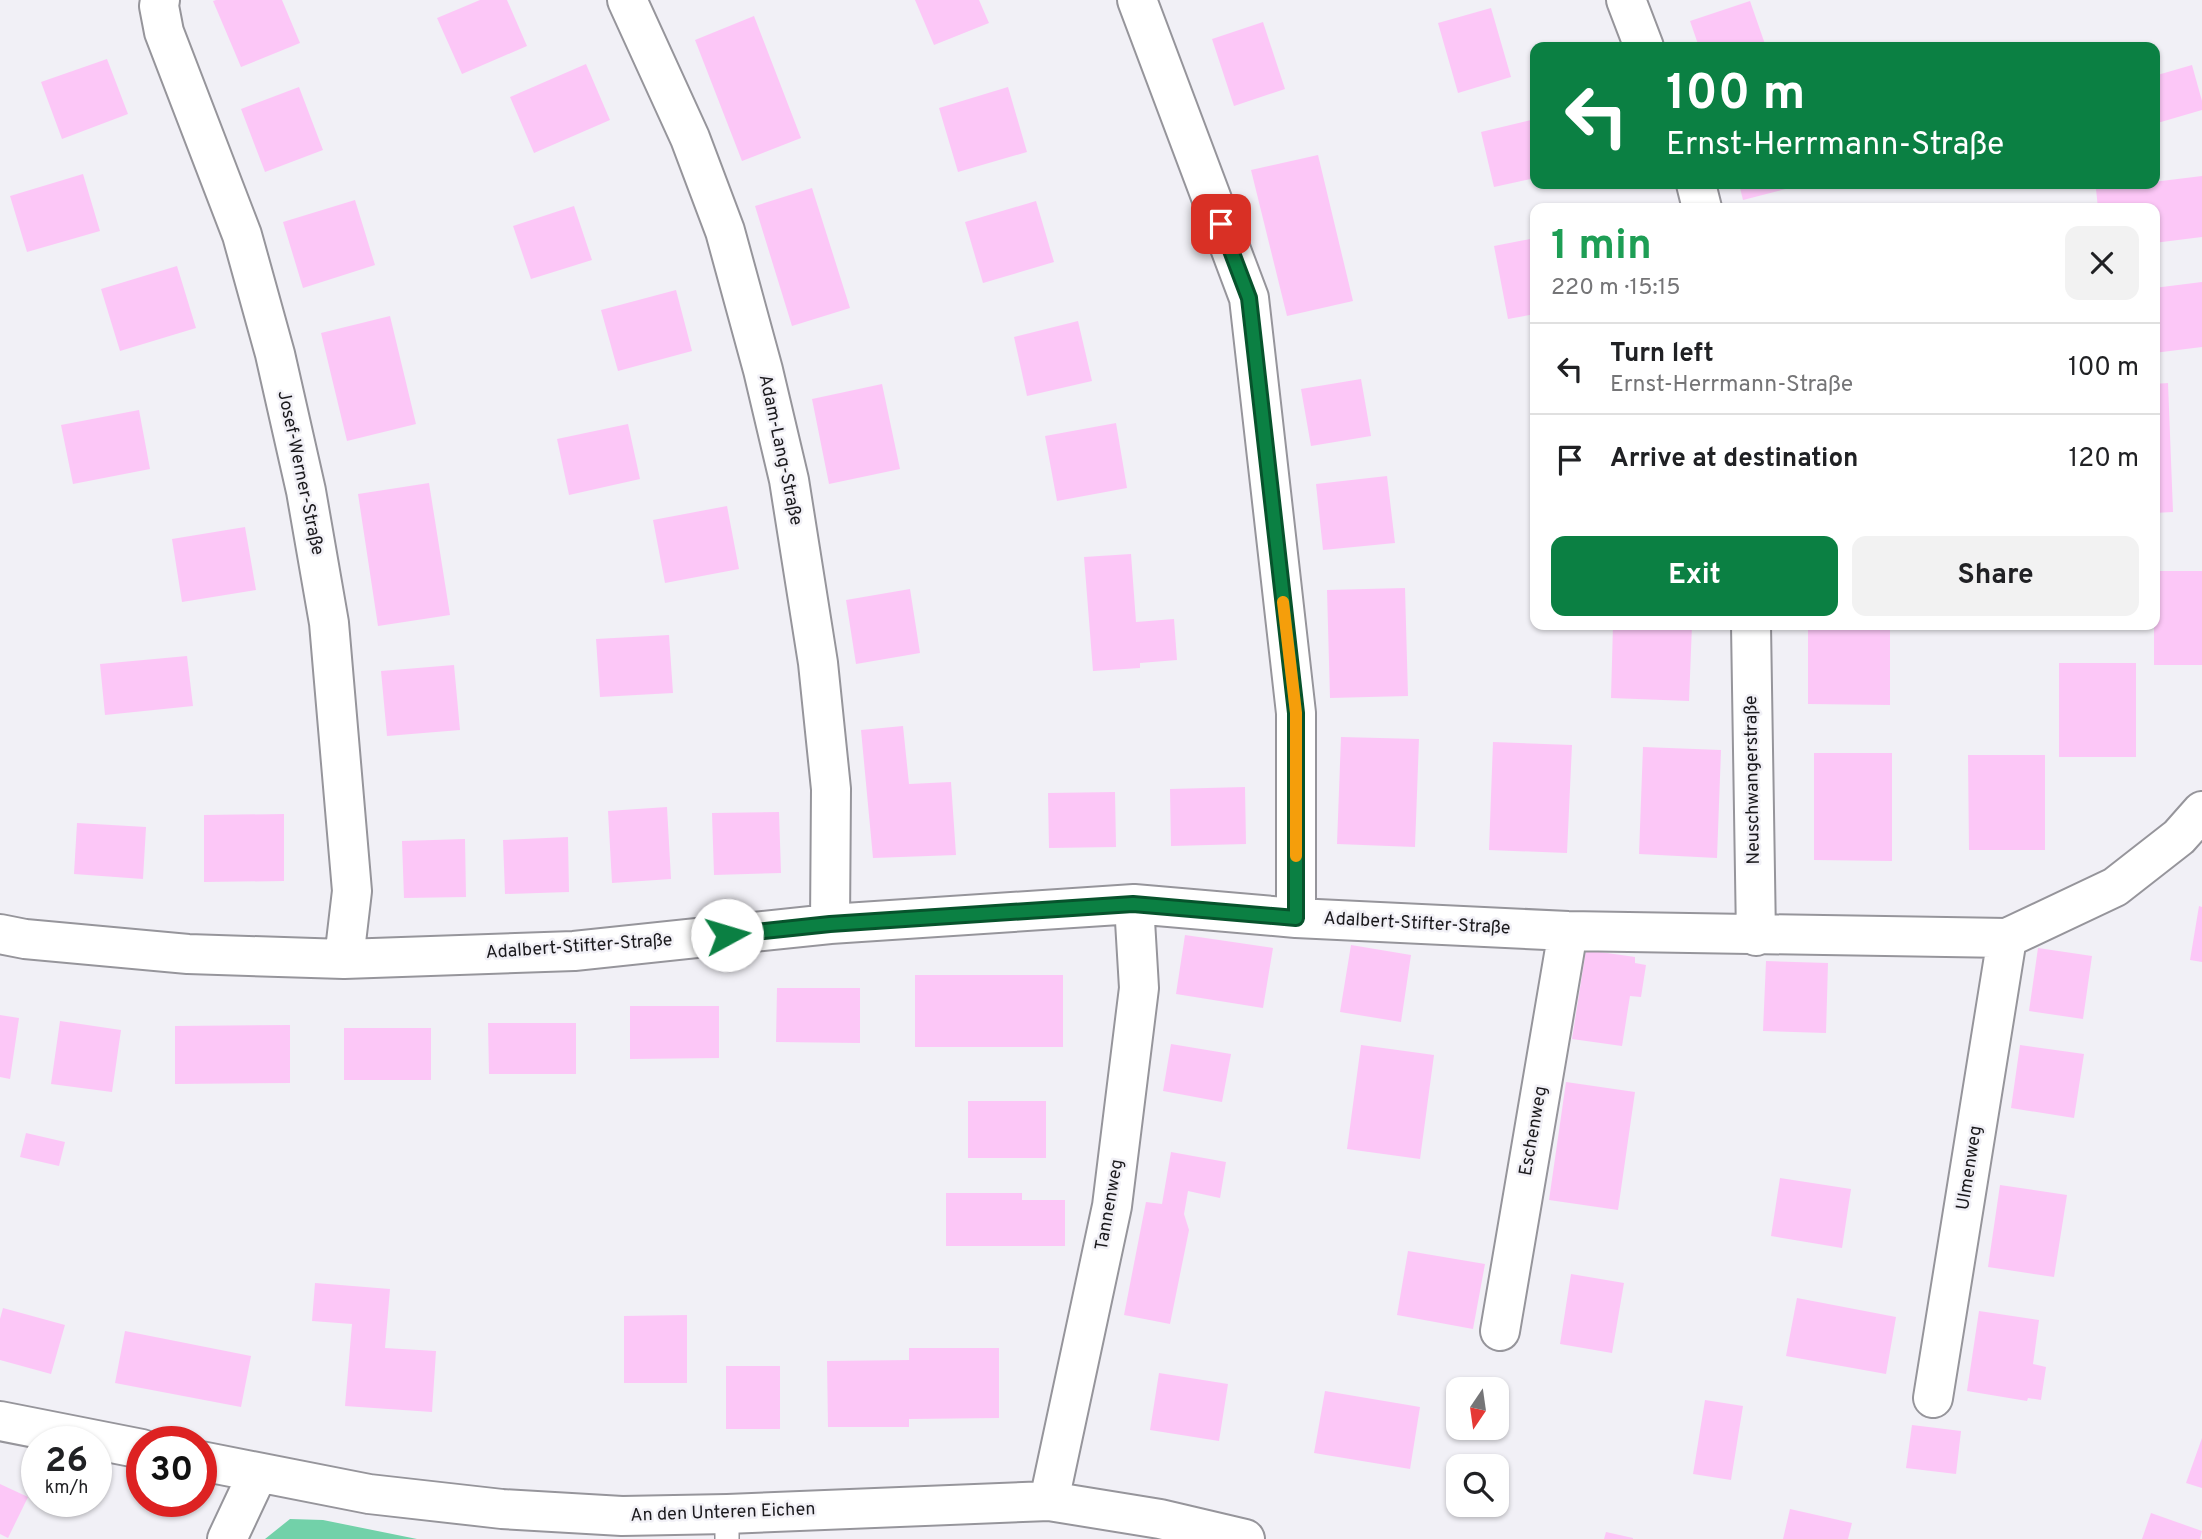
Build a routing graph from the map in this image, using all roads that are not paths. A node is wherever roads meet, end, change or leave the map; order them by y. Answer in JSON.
{"nodes":[{"id":1,"x":627,"y":0,"type":"edge"},
{"id":2,"x":1137,"y":0,"type":"edge"},
{"id":3,"x":1626,"y":0,"type":"edge"},
{"id":4,"x":160,"y":3,"type":"edge"},
{"id":5,"x":1642,"y":42,"type":"edge"},
{"id":6,"x":1751,"y":630,"type":"edge"},
{"id":7,"x":2191,"y":824,"type":"edge"},
{"id":8,"x":1133,"y":904,"type":"junction"},
{"id":9,"x":1296,"y":918,"type":"junction"},
{"id":10,"x":830,"y":924,"type":"junction"},
{"id":11,"x":1568,"y":931,"type":"junction"},
{"id":12,"x":0,"y":934,"type":"edge"},
{"id":13,"x":1756,"y":936,"type":"junction"},
{"id":14,"x":2007,"y":938,"type":"junction"},
{"id":15,"x":344,"y":958,"type":"junction"},
{"id":16,"x":1500,"y":1331,"type":"dead end"},
{"id":17,"x":1933,"y":1398,"type":"dead end"},
{"id":18,"x":0,"y":1421,"type":"edge"},
{"id":19,"x":126,"y":1446,"type":"edge"},
{"id":20,"x":217,"y":1464,"type":"edge"},
{"id":21,"x":258,"y":1473,"type":"junction"},
{"id":22,"x":1049,"y":1501,"type":"junction"},
{"id":23,"x":727,"y":1527,"type":"edge"},
{"id":24,"x":227,"y":1539,"type":"edge"},
{"id":25,"x":1245,"y":1539,"type":"edge"}],
"edges":[{"from":1,"to":10,"type":"street","name":"Adam-Lang-Straße"},
{"from":2,"to":9,"type":"street"},
{"from":3,"to":5,"type":"street"},
{"from":4,"to":15,"type":"street","name":"Josef-Werner-Straße"},
{"from":6,"to":13,"type":"street","name":"Neuschwangerstraße"},
{"from":7,"to":14,"type":"street","name":"Adalbert-Stifter-Straße"},
{"from":8,"to":9,"type":"street","name":"Adalbert-Stifter-Straße"},
{"from":8,"to":10,"type":"street","name":"Adalbert-Stifter-Straße"},
{"from":8,"to":22,"type":"street","name":"Tannenweg"},
{"from":9,"to":11,"type":"street","name":"Adalbert-Stifter-Straße"},
{"from":10,"to":15,"type":"street","name":"Adalbert-Stifter-Straße"},
{"from":11,"to":13,"type":"street","name":"Adalbert-Stifter-Straße"},
{"from":11,"to":16,"type":"street","name":"Eschenweg"},
{"from":12,"to":15,"type":"street","name":"Adalbert-Stifter-Straße"},
{"from":13,"to":14,"type":"street","name":"Adalbert-Stifter-Straße"},
{"from":14,"to":17,"type":"street","name":"Ulmenweg"},
{"from":18,"to":19,"type":"street"},
{"from":20,"to":21,"type":"street","name":"An den Unteren Eichen"},
{"from":21,"to":23,"type":"street","name":"An den Unteren Eichen"},
{"from":21,"to":24,"type":"street"},
{"from":22,"to":23,"type":"street","name":"An den Unteren Eichen"},
{"from":22,"to":25,"type":"street","name":"An den Unteren Eichen"}]}
